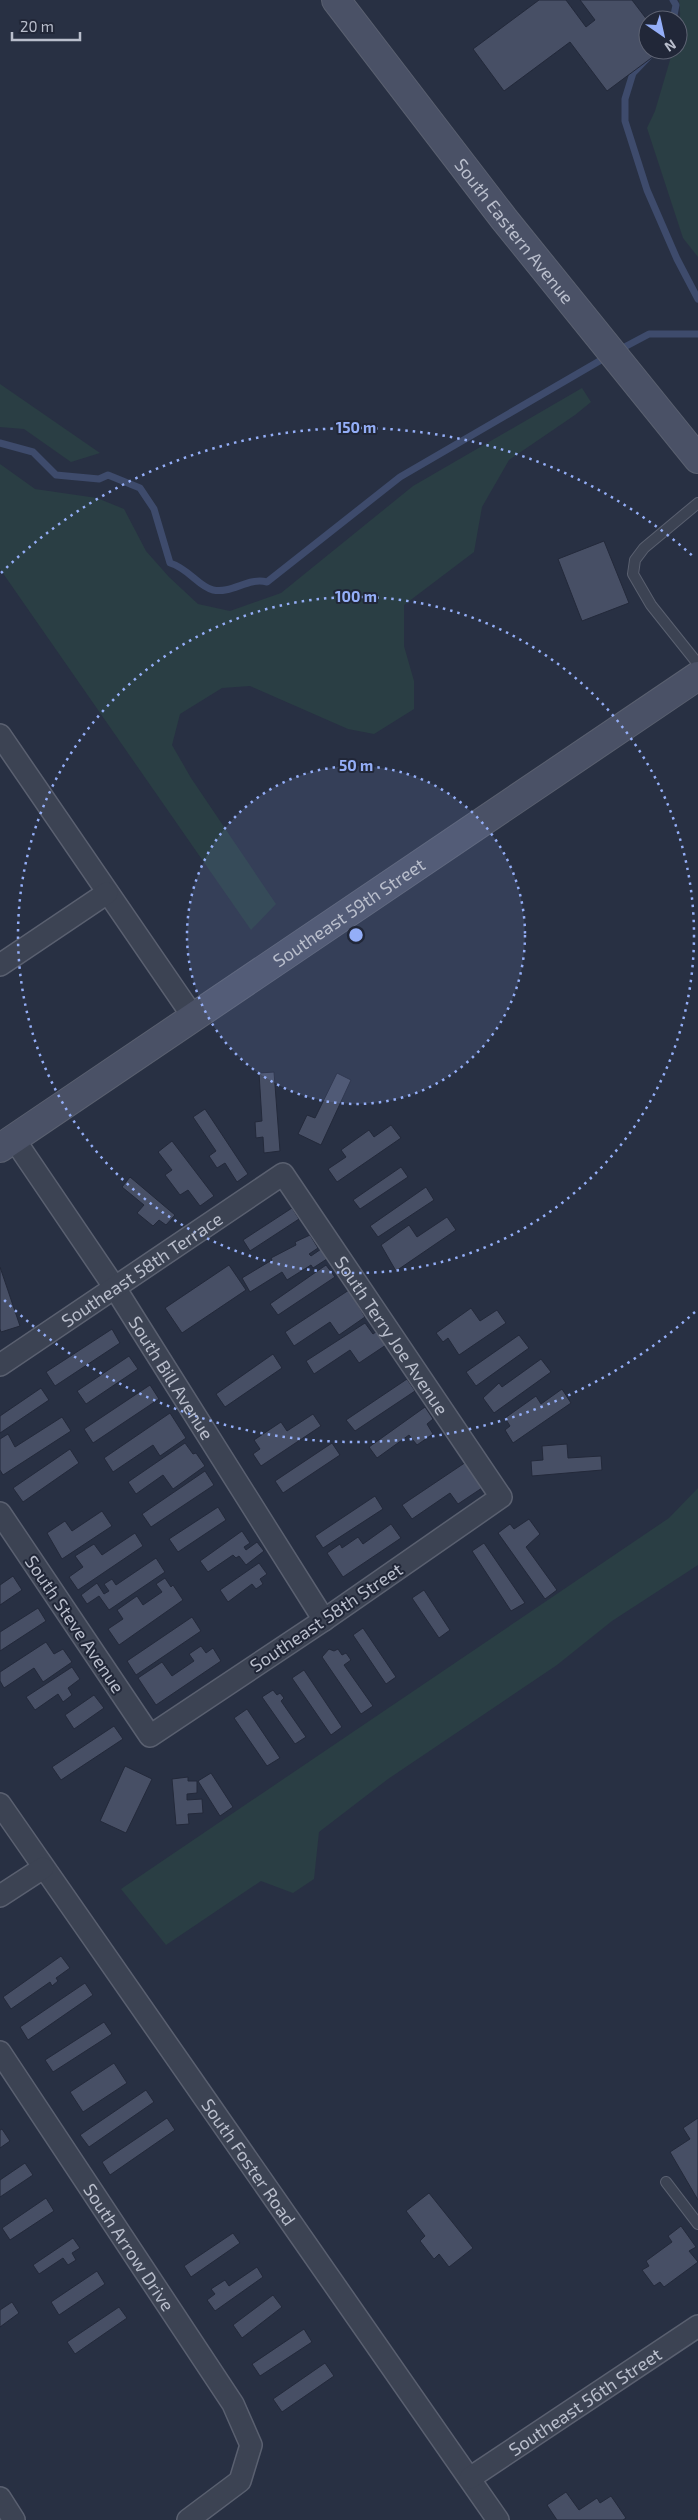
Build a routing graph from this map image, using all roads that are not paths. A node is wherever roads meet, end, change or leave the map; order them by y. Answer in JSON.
{"nodes":[{"id":1,"x":336,"y":0,"type":"edge"},
{"id":2,"x":698,"y":460,"type":"edge"},
{"id":3,"x":698,"y":503,"type":"edge"},
{"id":4,"x":698,"y":664,"type":"edge"},
{"id":5,"x":698,"y":676,"type":"edge"},
{"id":6,"x":0,"y":735,"type":"edge"},
{"id":7,"x":107,"y":893,"type":"junction"},
{"id":8,"x":0,"y":965,"type":"edge"},
{"id":9,"x":194,"y":1018,"type":"junction"},
{"id":10,"x":7,"y":1144,"type":"edge"},
{"id":11,"x":283,"y":1174,"type":"joint"},
{"id":12,"x":115,"y":1288,"type":"junction"},
{"id":13,"x":0,"y":1365,"type":"edge"},
{"id":14,"x":502,"y":1497,"type":"joint"},
{"id":15,"x":0,"y":1513,"type":"edge"},
{"id":16,"x":324,"y":1620,"type":"junction"},
{"id":17,"x":150,"y":1736,"type":"joint"},
{"id":18,"x":0,"y":1804,"type":"edge"},
{"id":19,"x":43,"y":1868,"type":"junction"},
{"id":20,"x":0,"y":1896,"type":"edge"},
{"id":21,"x":0,"y":2052,"type":"edge"},
{"id":22,"x":666,"y":2182,"type":"dead end"},
{"id":23,"x":698,"y":2224,"type":"edge"},
{"id":24,"x":698,"y":2326,"type":"edge"},
{"id":25,"x":470,"y":2478,"type":"junction"},
{"id":26,"x":0,"y":2498,"type":"edge"},
{"id":27,"x":14,"y":2520,"type":"edge"},
{"id":28,"x":188,"y":2520,"type":"edge"},
{"id":29,"x":498,"y":2520,"type":"edge"}],
"edges":[{"from":1,"to":2,"type":"main road","name":"South Eastern Avenue"},
{"from":3,"to":4,"type":"lane"},
{"from":5,"to":9,"type":"main road","name":"Southeast 59th Street"},
{"from":6,"to":7,"type":"street"},
{"from":7,"to":8,"type":"street"},
{"from":7,"to":9,"type":"street"},
{"from":9,"to":10,"type":"main road","name":"Southeast 59th Street"},
{"from":10,"to":12,"type":"street","name":"South Bill Avenue"},
{"from":11,"to":12,"type":"street","name":"Southeast 58th Terrace"},
{"from":11,"to":14,"type":"street","name":"South Terry Joe Avenue"},
{"from":12,"to":13,"type":"street","name":"Southeast 58th Terrace"},
{"from":12,"to":16,"type":"street","name":"South Bill Avenue"},
{"from":14,"to":16,"type":"street","name":"Southeast 58th Street"},
{"from":15,"to":17,"type":"street","name":"South Steve Avenue"},
{"from":16,"to":17,"type":"street","name":"Southeast 58th Street"},
{"from":18,"to":19,"type":"street","name":"South Foster Road"},
{"from":19,"to":20,"type":"street"},
{"from":19,"to":25,"type":"street","name":"South Foster Road"},
{"from":21,"to":28,"type":"street","name":"South Arrow Drive"},
{"from":22,"to":23,"type":"lane"},
{"from":24,"to":25,"type":"street","name":"Southeast 56th Street"},
{"from":25,"to":29,"type":"street","name":"South Foster Road"},
{"from":26,"to":27,"type":"street"}]}
